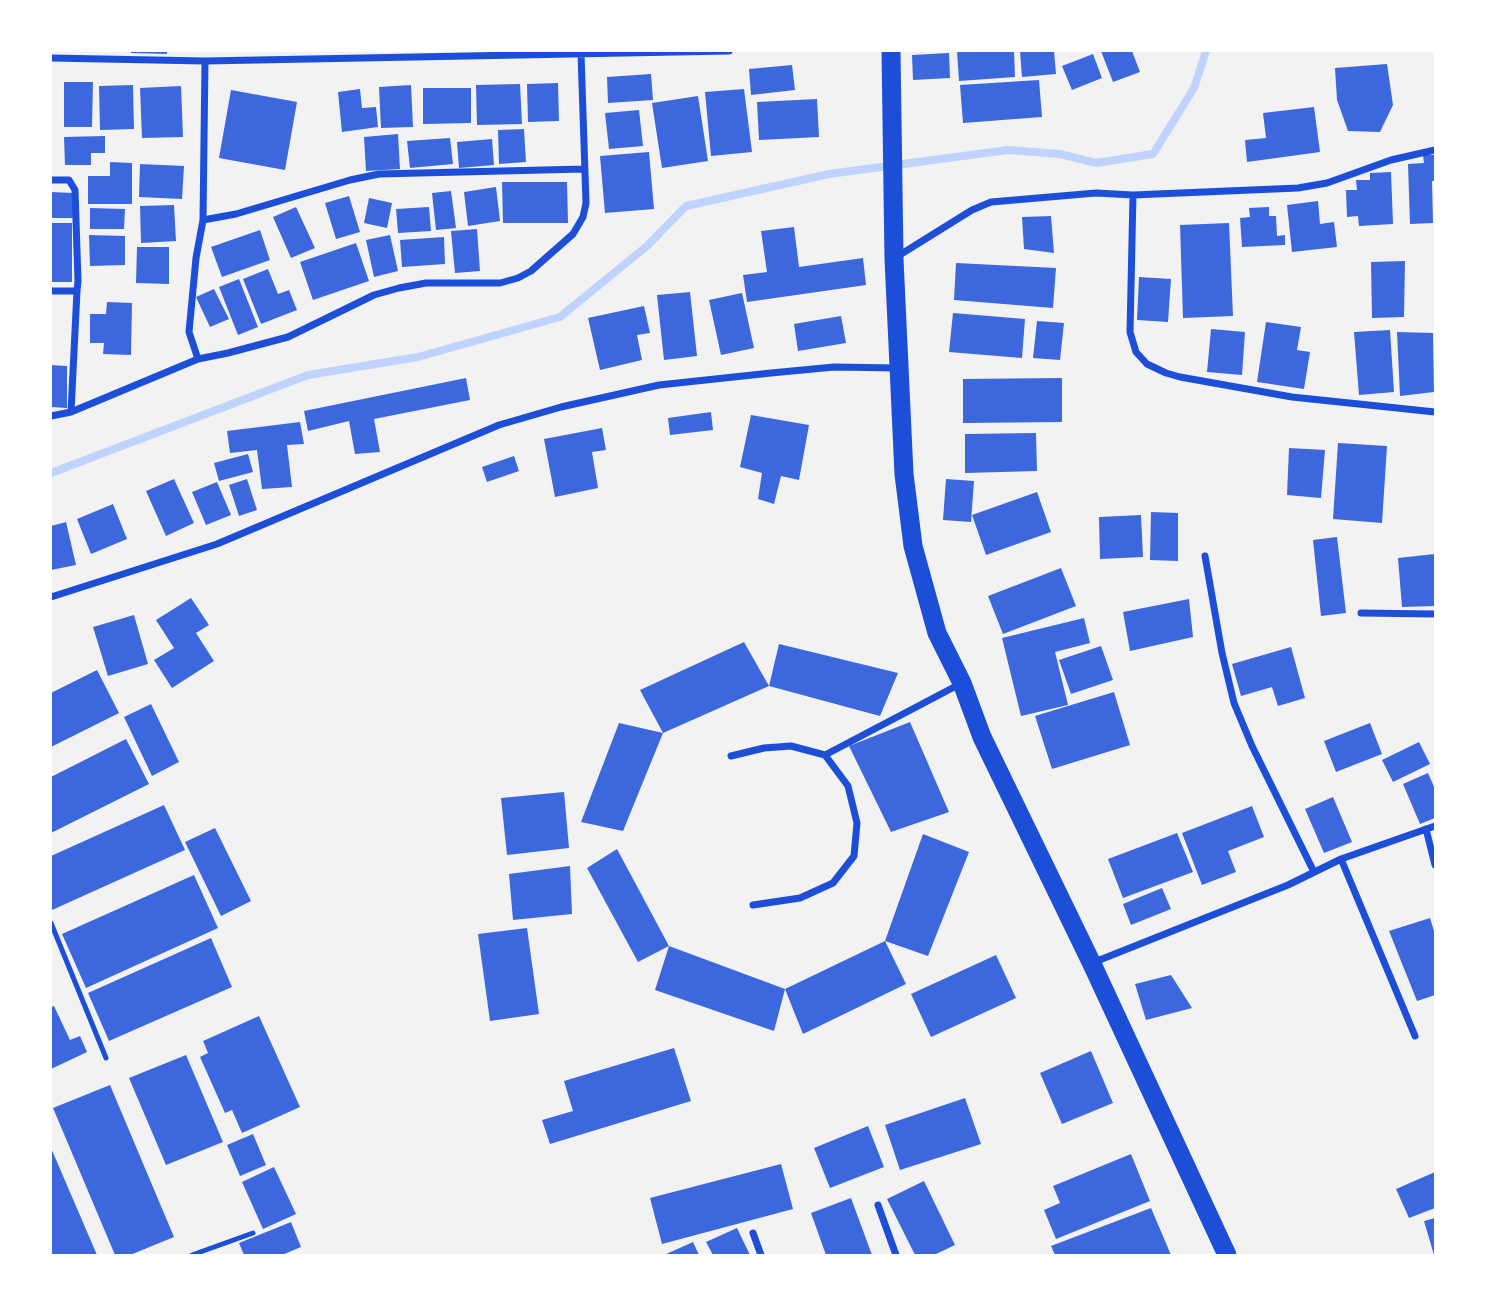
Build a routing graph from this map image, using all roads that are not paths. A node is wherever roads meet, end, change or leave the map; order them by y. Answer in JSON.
{"nodes":[{"id":1,"x":703,"y":51,"type":"edge"},
{"id":2,"x":729,"y":51,"type":"edge"},
{"id":3,"x":891,"y":51,"type":"edge"},
{"id":4,"x":581,"y":54,"type":"junction"},
{"id":5,"x":288,"y":55,"type":"edge"},
{"id":6,"x":51,"y":58,"type":"edge"},
{"id":7,"x":205,"y":61,"type":"junction"},
{"id":8,"x":1435,"y":149,"type":"edge"},
{"id":9,"x":584,"y":169,"type":"junction"},
{"id":10,"x":51,"y":180,"type":"edge"},
{"id":11,"x":1133,"y":195,"type":"junction"},
{"id":12,"x":202,"y":220,"type":"junction"},
{"id":13,"x":894,"y":258,"type":"junction"},
{"id":14,"x":51,"y":291,"type":"edge"},
{"id":15,"x":78,"y":291,"type":"junction"},
{"id":16,"x":198,"y":359,"type":"junction"},
{"id":17,"x":900,"y":368,"type":"junction"},
{"id":18,"x":71,"y":412,"type":"junction"},
{"id":19,"x":1435,"y":412,"type":"edge"},
{"id":20,"x":51,"y":415,"type":"edge"},
{"id":21,"x":1205,"y":556,"type":"dead end"},
{"id":22,"x":51,"y":597,"type":"edge"},
{"id":23,"x":1361,"y":613,"type":"dead end"},
{"id":24,"x":1435,"y":614,"type":"edge"},
{"id":25,"x":962,"y":683,"type":"junction"},
{"id":26,"x":825,"y":755,"type":"junction"},
{"id":27,"x":730,"y":757,"type":"dead end"},
{"id":28,"x":1435,"y":826,"type":"edge"},
{"id":29,"x":1426,"y":829,"type":"junction"},
{"id":30,"x":1341,"y":859,"type":"junction"},
{"id":31,"x":1435,"y":865,"type":"edge"},
{"id":32,"x":1314,"y":872,"type":"junction"},
{"id":33,"x":753,"y":905,"type":"dead end"},
{"id":34,"x":51,"y":923,"type":"edge"},
{"id":35,"x":1092,"y":964,"type":"junction"},
{"id":36,"x":1415,"y":1036,"type":"dead end"},
{"id":37,"x":106,"y":1058,"type":"dead end"},
{"id":38,"x":878,"y":1205,"type":"dead end"},
{"id":39,"x":253,"y":1233,"type":"dead end"},
{"id":40,"x":752,"y":1233,"type":"dead end"},
{"id":41,"x":192,"y":1255,"type":"edge"},
{"id":42,"x":761,"y":1255,"type":"edge"},
{"id":43,"x":896,"y":1255,"type":"edge"},
{"id":44,"x":1227,"y":1255,"type":"edge"}],
"edges":[{"from":1,"to":2,"type":"street"},
{"from":1,"to":4,"type":"street"},
{"from":3,"to":13,"type":"highway"},
{"from":4,"to":5,"type":"street"},
{"from":4,"to":9,"type":"street"},
{"from":5,"to":7,"type":"street"},
{"from":6,"to":7,"type":"street"},
{"from":7,"to":12,"type":"street"},
{"from":8,"to":11,"type":"street"},
{"from":9,"to":12,"type":"street"},
{"from":9,"to":16,"type":"street"},
{"from":10,"to":15,"type":"street"},
{"from":11,"to":13,"type":"street"},
{"from":11,"to":19,"type":"street"},
{"from":12,"to":16,"type":"street"},
{"from":13,"to":17,"type":"highway"},
{"from":14,"to":15,"type":"street"},
{"from":15,"to":18,"type":"street"},
{"from":16,"to":18,"type":"street"},
{"from":17,"to":22,"type":"street"},
{"from":17,"to":25,"type":"highway"},
{"from":18,"to":20,"type":"street"},
{"from":21,"to":32,"type":"street"},
{"from":23,"to":24,"type":"street"},
{"from":25,"to":26,"type":"street"},
{"from":25,"to":35,"type":"highway"},
{"from":26,"to":27,"type":"street"},
{"from":26,"to":33,"type":"street"},
{"from":28,"to":29,"type":"street"},
{"from":29,"to":30,"type":"street"},
{"from":29,"to":31,"type":"street"},
{"from":30,"to":32,"type":"street"},
{"from":30,"to":36,"type":"street"},
{"from":32,"to":35,"type":"street"},
{"from":34,"to":37,"type":"lane"},
{"from":35,"to":44,"type":"highway"},
{"from":38,"to":43,"type":"street"},
{"from":39,"to":41,"type":"lane"},
{"from":40,"to":42,"type":"street"}]}
